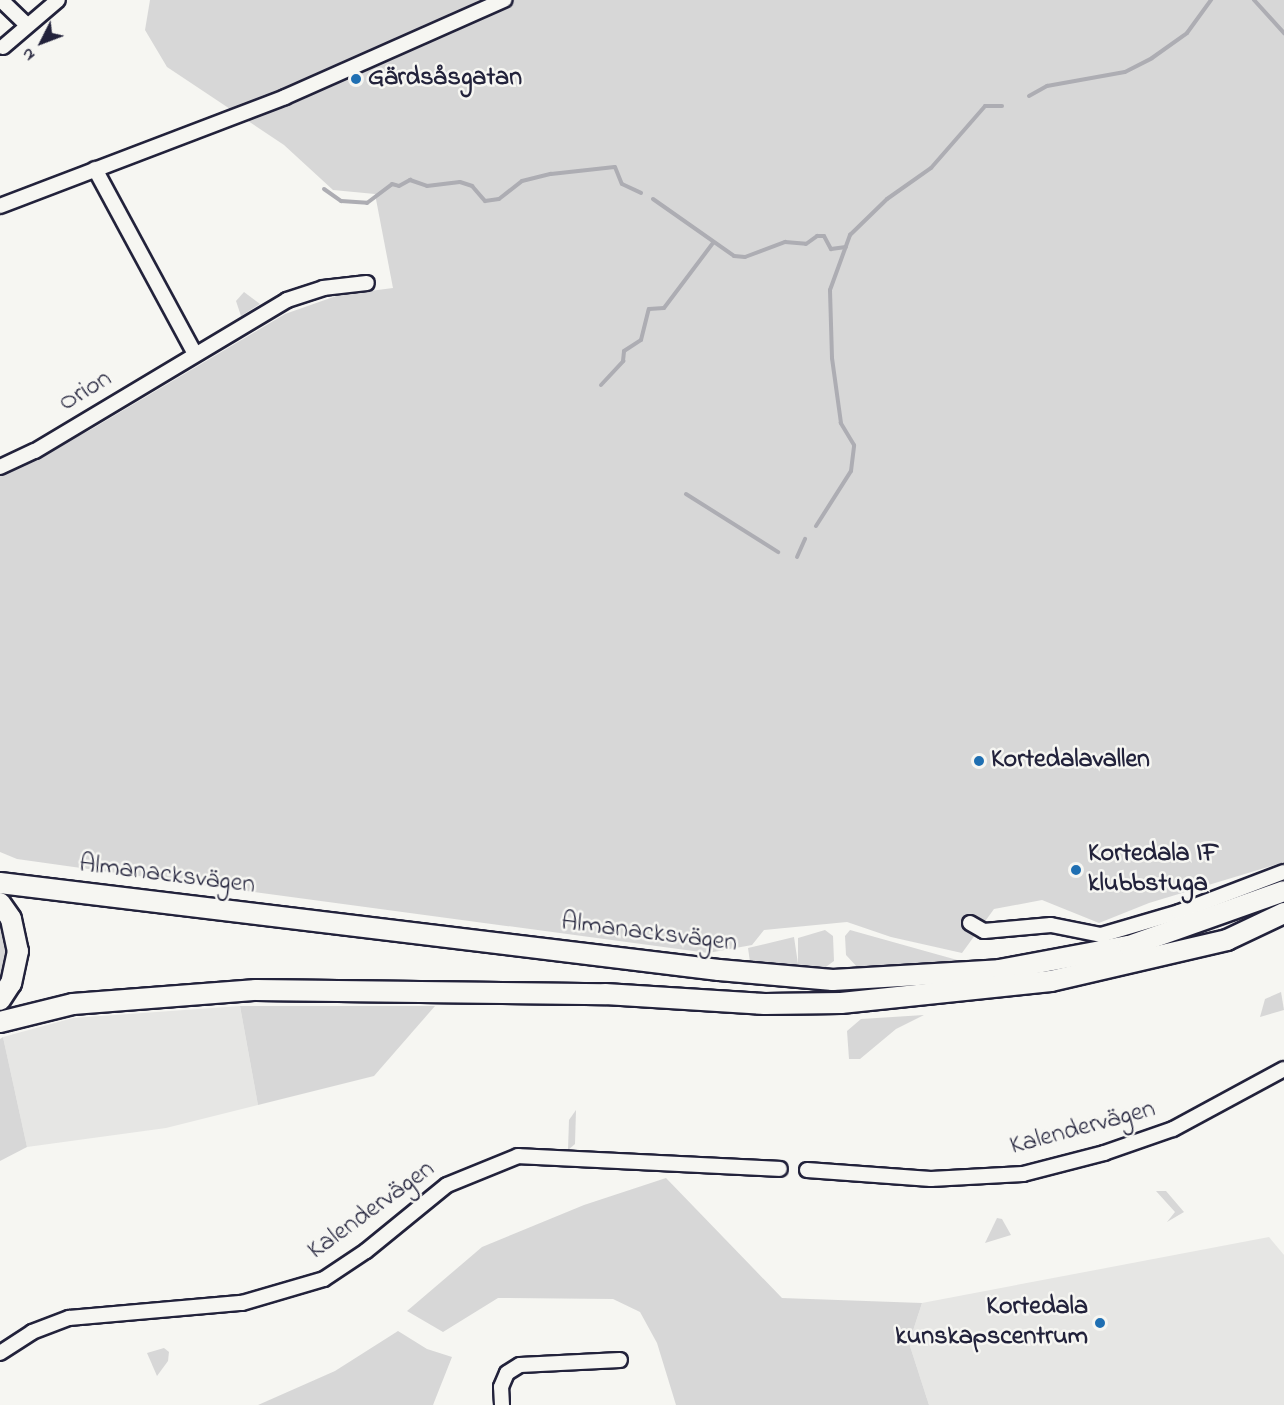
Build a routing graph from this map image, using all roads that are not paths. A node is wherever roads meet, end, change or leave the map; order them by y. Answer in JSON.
{"nodes":[{"id":1,"x":1,"y":0,"type":"edge"},
{"id":2,"x":58,"y":0,"type":"edge"},
{"id":3,"x":504,"y":0,"type":"edge"},
{"id":4,"x":26,"y":24,"type":"junction"},
{"id":5,"x":3,"y":47,"type":"dead end"},
{"id":6,"x":96,"y":169,"type":"junction"},
{"id":7,"x":0,"y":206,"type":"edge"},
{"id":8,"x":367,"y":283,"type":"dead end"},
{"id":9,"x":195,"y":354,"type":"junction"},
{"id":10,"x":0,"y":467,"type":"edge"},
{"id":11,"x":1284,"y":872,"type":"edge"},
{"id":12,"x":0,"y":883,"type":"edge"},
{"id":13,"x":1284,"y":891,"type":"edge"},
{"id":14,"x":0,"y":903,"type":"edge"},
{"id":15,"x":1284,"y":913,"type":"edge"},
{"id":16,"x":970,"y":923,"type":"dead end"},
{"id":17,"x":0,"y":1000,"type":"edge"},
{"id":18,"x":0,"y":1022,"type":"edge"},
{"id":19,"x":1284,"y":1069,"type":"edge"},
{"id":20,"x":780,"y":1169,"type":"dead end"},
{"id":21,"x":807,"y":1170,"type":"dead end"},
{"id":22,"x":0,"y":1353,"type":"edge"},
{"id":23,"x":620,"y":1360,"type":"dead end"},
{"id":24,"x":502,"y":1405,"type":"edge"}],
"edges":[{"from":1,"to":4,"type":"street"},
{"from":2,"to":4,"type":"street"},
{"from":3,"to":6,"type":"street"},
{"from":4,"to":5,"type":"street"},
{"from":6,"to":7,"type":"street"},
{"from":6,"to":9,"type":"street"},
{"from":8,"to":9,"type":"street","name":"Orion"},
{"from":9,"to":10,"type":"street","name":"Orion"},
{"from":11,"to":16,"type":"street"},
{"from":12,"to":13,"type":"main road","name":"Almanacksvägen"},
{"from":14,"to":17,"type":"main road"},
{"from":15,"to":18,"type":"main road"},
{"from":19,"to":21,"type":"street","name":"Kalendervägen"},
{"from":20,"to":22,"type":"street","name":"Kalendervägen"},
{"from":23,"to":24,"type":"street"}]}
